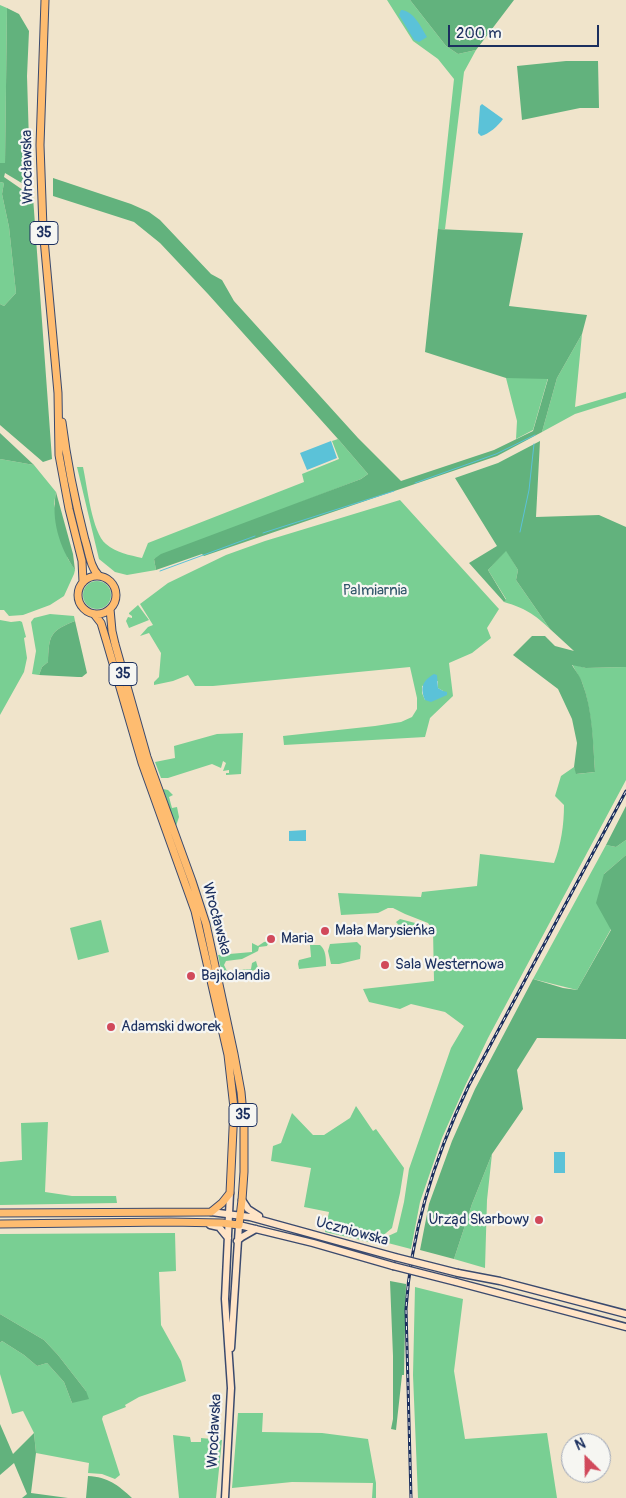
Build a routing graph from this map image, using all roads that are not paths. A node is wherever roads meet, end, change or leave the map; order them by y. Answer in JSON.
{"nodes":[{"id":1,"x":45,"y":0,"type":"edge"},
{"id":2,"x":58,"y":393,"type":"junction"},
{"id":3,"x":99,"y":576,"type":"junction"},
{"id":4,"x":84,"y":582,"type":"junction"},
{"id":5,"x":110,"y":609,"type":"junction"},
{"id":6,"x":94,"y":614,"type":"junction"},
{"id":7,"x":230,"y":1193,"type":"junction"},
{"id":8,"x":242,"y":1200,"type":"junction"},
{"id":9,"x":211,"y":1212,"type":"junction"},
{"id":10,"x":0,"y":1213,"type":"edge"},
{"id":11,"x":121,"y":1213,"type":"junction"},
{"id":12,"x":229,"y":1213,"type":"junction"},
{"id":13,"x":240,"y":1215,"type":"junction"},
{"id":14,"x":201,"y":1222,"type":"junction"},
{"id":15,"x":268,"y":1222,"type":"junction"},
{"id":16,"x":120,"y":1223,"type":"junction"},
{"id":17,"x":229,"y":1223,"type":"junction"},
{"id":18,"x":0,"y":1224,"type":"edge"},
{"id":19,"x":238,"y":1225,"type":"junction"},
{"id":20,"x":256,"y":1229,"type":"junction"},
{"id":21,"x":228,"y":1238,"type":"junction"},
{"id":22,"x":237,"y":1241,"type":"junction"},
{"id":23,"x":527,"y":1288,"type":"junction"},
{"id":24,"x":521,"y":1300,"type":"junction"},
{"id":25,"x":626,"y":1314,"type":"edge"},
{"id":26,"x":626,"y":1327,"type":"edge"},
{"id":27,"x":230,"y":1365,"type":"junction"},
{"id":28,"x":225,"y":1498,"type":"edge"}],
"edges":[{"from":1,"to":2,"type":"main road","name":"Wrocławska","number":"35"},
{"from":2,"to":3,"type":"main road","name":"Wrocławska","number":"35"},
{"from":2,"to":4,"type":"main road","name":"Wrocławska","number":"35"},
{"from":3,"to":4,"type":"main road"},
{"from":3,"to":5,"type":"main road","number":"35"},
{"from":4,"to":6,"type":"main road","number":"35"},
{"from":5,"to":6,"type":"main road"},
{"from":5,"to":8,"type":"main road","name":"Wrocławska","number":"35"},
{"from":6,"to":7,"type":"main road","name":"Wrocławska","number":"35"},
{"from":7,"to":9,"type":"main road"},
{"from":7,"to":12,"type":"main road","name":"Wrocławska","number":"35"},
{"from":8,"to":13,"type":"main road","name":"Wrocławska","number":"35"},
{"from":8,"to":15,"type":"main road"},
{"from":9,"to":11,"type":"main road"},
{"from":9,"to":12,"type":"main road","name":"Uczniowska"},
{"from":10,"to":11,"type":"main road"},
{"from":11,"to":16,"type":"main road"},
{"from":12,"to":13,"type":"main road","name":"Uczniowska"},
{"from":12,"to":17,"type":"main road","name":"Wrocławska"},
{"from":13,"to":15,"type":"main road","name":"Uczniowska"},
{"from":13,"to":19,"type":"main road","name":"Wrocławska","number":"35"},
{"from":14,"to":16,"type":"main road"},
{"from":14,"to":17,"type":"main road"},
{"from":14,"to":21,"type":"main road"},
{"from":15,"to":23,"type":"main road","name":"Uczniowska","bridge":true},
{"from":16,"to":18,"type":"main road"},
{"from":17,"to":19,"type":"main road"},
{"from":17,"to":21,"type":"main road","name":"Wrocławska"},
{"from":19,"to":20,"type":"main road","name":"Uczniowska"},
{"from":19,"to":22,"type":"main road","name":"Wrocławska"},
{"from":20,"to":22,"type":"main road"},
{"from":20,"to":24,"type":"main road","name":"Uczniowska","bridge":true},
{"from":21,"to":27,"type":"main road","name":"Wrocławska"},
{"from":22,"to":27,"type":"main road","name":"Wrocławska"},
{"from":23,"to":24,"type":"main road"},
{"from":23,"to":25,"type":"main road","name":"Uczniowska"},
{"from":24,"to":26,"type":"main road","name":"Uczniowska"},
{"from":27,"to":28,"type":"main road","name":"Wrocławska"}]}
